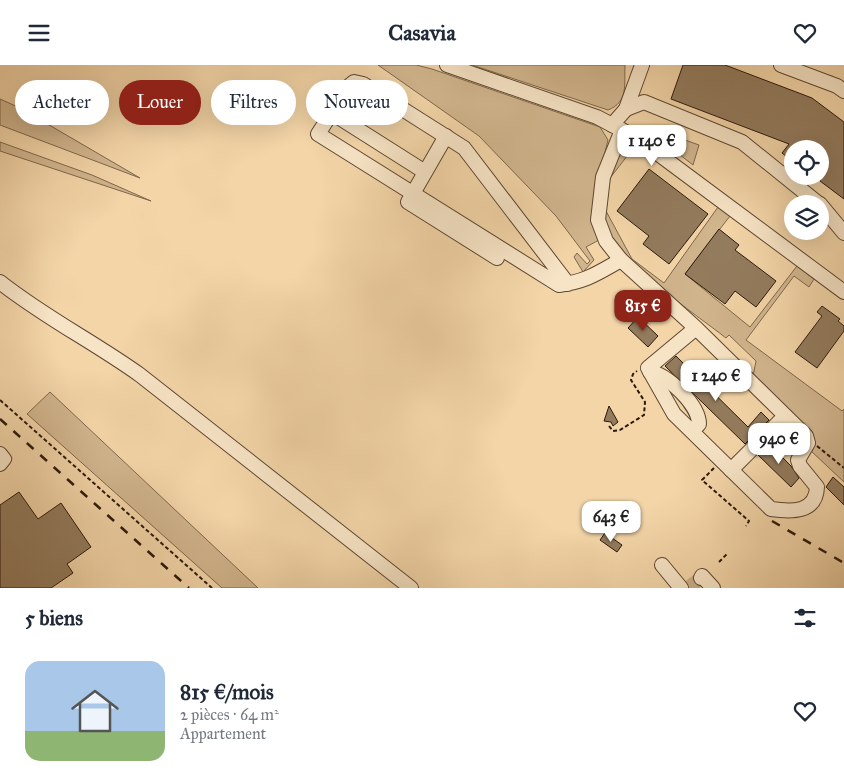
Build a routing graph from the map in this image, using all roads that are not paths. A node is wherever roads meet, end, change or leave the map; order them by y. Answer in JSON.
{"nodes":[{"id":1,"x":447,"y":65,"type":"edge"},
{"id":2,"x":642,"y":65,"type":"edge"},
{"id":3,"x":781,"y":65,"type":"edge"},
{"id":4,"x":844,"y":91,"type":"edge"},
{"id":5,"x":626,"y":109,"type":"junction"},
{"id":6,"x":408,"y":112,"type":"edge"},
{"id":7,"x":324,"y":125,"type":"edge"},
{"id":8,"x":351,"y":125,"type":"edge"},
{"id":9,"x":617,"y":127,"type":"junction"},
{"id":10,"x":446,"y":136,"type":"junction"},
{"id":11,"x":425,"y":173,"type":"junction"},
{"id":12,"x":413,"y":193,"type":"junction"},
{"id":13,"x":809,"y":195,"type":"edge"},
{"id":14,"x":829,"y":215,"type":"edge"},
{"id":15,"x":844,"y":233,"type":"edge"},
{"id":16,"x":621,"y":260,"type":"junction"},
{"id":17,"x":0,"y":282,"type":"edge"},
{"id":18,"x":568,"y":284,"type":"junction"},
{"id":19,"x":844,"y":292,"type":"edge"},
{"id":20,"x":696,"y":328,"type":"junction"},
{"id":21,"x":649,"y":370,"type":"junction"},
{"id":22,"x":785,"y":416,"type":"junction"},
{"id":23,"x":692,"y":431,"type":"junction"},
{"id":24,"x":0,"y":454,"type":"edge"},
{"id":25,"x":0,"y":464,"type":"edge"},
{"id":26,"x":726,"y":466,"type":"junction"},
{"id":27,"x":662,"y":565,"type":"dead end"},
{"id":28,"x":701,"y":578,"type":"dead end"},
{"id":29,"x":411,"y":588,"type":"edge"},
{"id":30,"x":681,"y":588,"type":"edge"},
{"id":31,"x":713,"y":588,"type":"edge"}],
"edges":[{"from":1,"to":9,"type":"street"},
{"from":2,"to":5,"type":"street"},
{"from":3,"to":4,"type":"street"},
{"from":5,"to":9,"type":"street"},
{"from":5,"to":13,"type":"street"},
{"from":6,"to":10,"type":"street"},
{"from":7,"to":12,"type":"street"},
{"from":8,"to":11,"type":"street"},
{"from":9,"to":16,"type":"street"},
{"from":9,"to":19,"type":"street"},
{"from":10,"to":11,"type":"street"},
{"from":10,"to":18,"type":"street"},
{"from":11,"to":12,"type":"street"},
{"from":12,"to":18,"type":"street"},
{"from":14,"to":15,"type":"street"},
{"from":16,"to":18,"type":"street"},
{"from":16,"to":20,"type":"street"},
{"from":17,"to":29,"type":"street"},
{"from":20,"to":21,"type":"street"},
{"from":20,"to":22,"type":"street"},
{"from":21,"to":23,"type":"street"},
{"from":21,"to":23,"type":"street"},
{"from":22,"to":26,"type":"street"},
{"from":22,"to":26,"type":"street"},
{"from":23,"to":26,"type":"street"},
{"from":24,"to":25,"type":"street"},
{"from":27,"to":30,"type":"street"},
{"from":28,"to":31,"type":"street"}]}
